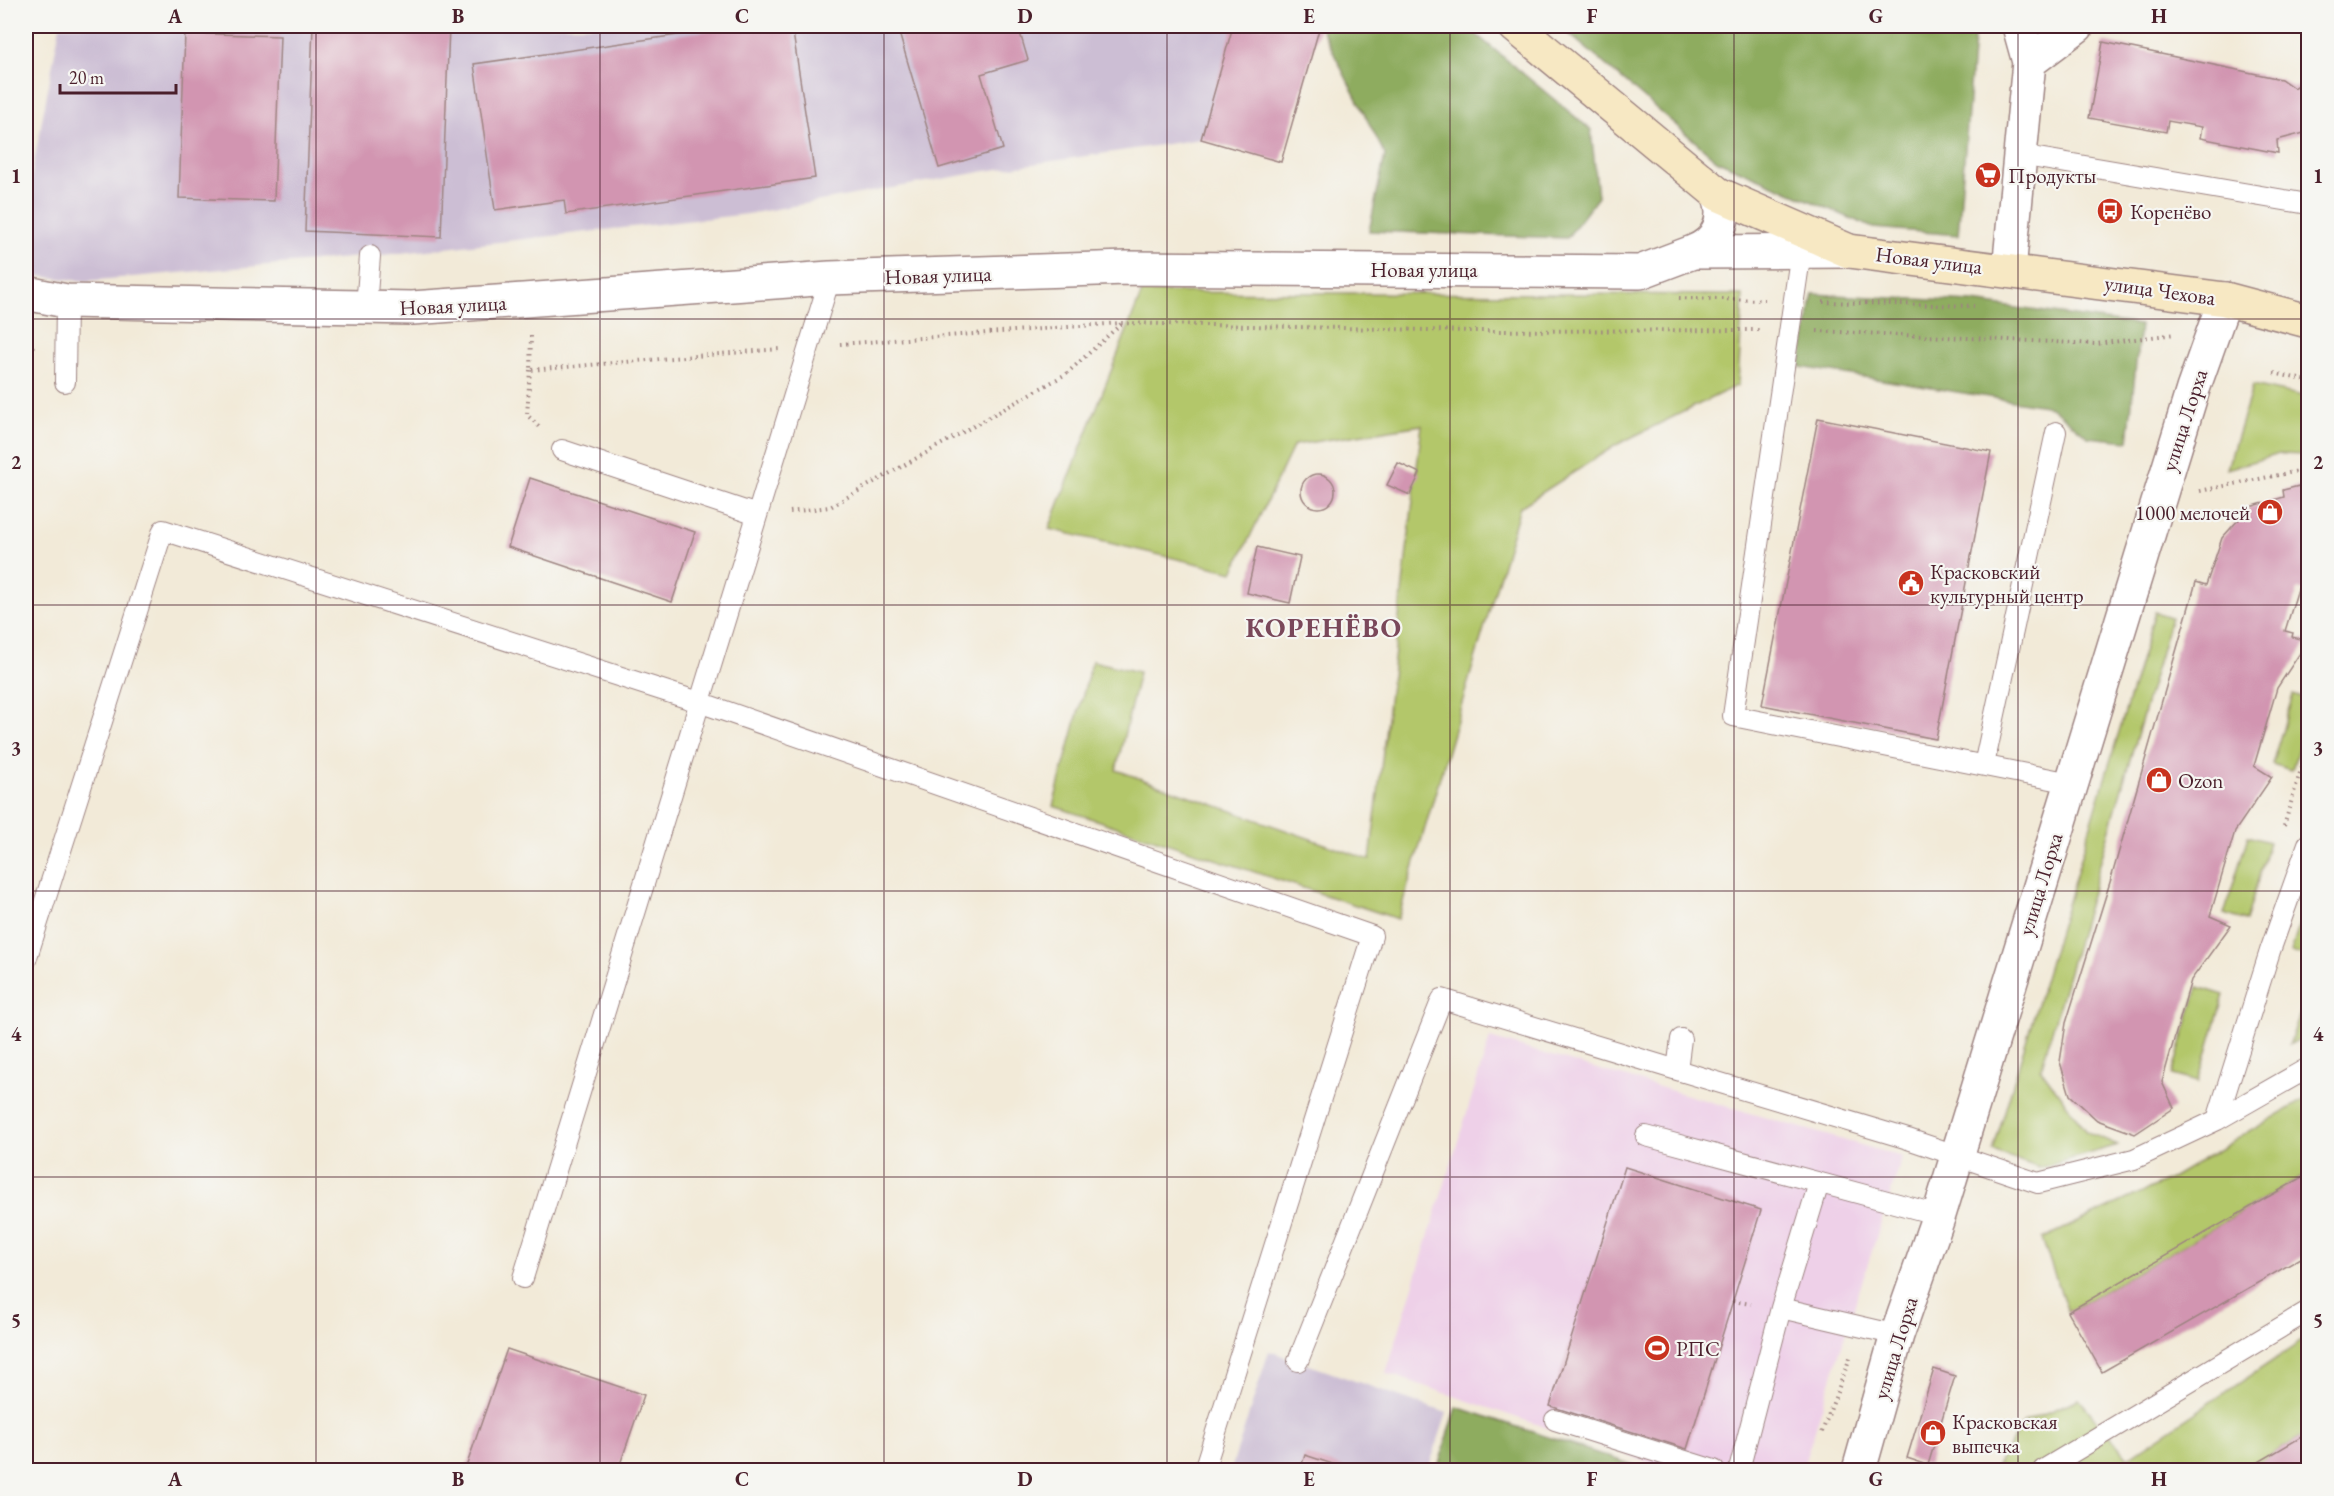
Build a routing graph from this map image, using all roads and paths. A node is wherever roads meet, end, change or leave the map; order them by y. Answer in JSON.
{"nodes":[{"id":1,"x":1515,"y":26,"type":"edge"},
{"id":2,"x":2019,"y":26,"type":"edge"},
{"id":3,"x":2077,"y":26,"type":"edge"},
{"id":4,"x":2029,"y":62,"type":"junction"},
{"id":5,"x":2020,"y":154,"type":"junction"},
{"id":6,"x":1718,"y":194,"type":"junction"},
{"id":7,"x":2308,"y":204,"type":"edge"},
{"id":8,"x":1801,"y":251,"type":"junction"},
{"id":9,"x":1849,"y":251,"type":"junction"},
{"id":10,"x":1693,"y":252,"type":"junction"},
{"id":11,"x":370,"y":256,"type":"dead end"},
{"id":12,"x":2009,"y":270,"type":"junction"},
{"id":13,"x":830,"y":278,"type":"junction"},
{"id":14,"x":26,"y":293,"type":"edge"},
{"id":15,"x":79,"y":294,"type":"junction"},
{"id":16,"x":2225,"y":299,"type":"junction"},
{"id":17,"x":532,"y":301,"type":"junction"},
{"id":18,"x":366,"y":308,"type":"junction"},
{"id":19,"x":2308,"y":321,"type":"edge"},
{"id":20,"x":1121,"y":323,"type":"junction"},
{"id":21,"x":1789,"y":330,"type":"junction"},
{"id":22,"x":2184,"y":333,"type":"dead end"},
{"id":23,"x":809,"y":346,"type":"junction"},
{"id":24,"x":530,"y":370,"type":"junction"},
{"id":25,"x":2274,"y":372,"type":"dead end"},
{"id":26,"x":2308,"y":381,"type":"edge"},
{"id":27,"x":65,"y":382,"type":"dead end"},
{"id":28,"x":2056,"y":432,"type":"dead end"},
{"id":29,"x":562,"y":450,"type":"joint"},
{"id":30,"x":2307,"y":469,"type":"edge"},
{"id":31,"x":2308,"y":480,"type":"edge"},
{"id":32,"x":2197,"y":492,"type":"dead end"},
{"id":33,"x":757,"y":515,"type":"junction"},
{"id":34,"x":699,"y":702,"type":"junction"},
{"id":35,"x":2308,"y":746,"type":"edge"},
{"id":36,"x":1984,"y":765,"type":"junction"},
{"id":37,"x":2071,"y":783,"type":"junction"},
{"id":38,"x":2281,"y":837,"type":"dead end"},
{"id":39,"x":2308,"y":844,"type":"edge"},
{"id":40,"x":26,"y":960,"type":"edge"},
{"id":41,"x":1681,"y":1039,"type":"dead end"},
{"id":42,"x":2308,"y":1068,"type":"edge"},
{"id":43,"x":1677,"y":1070,"type":"junction"},
{"id":44,"x":2217,"y":1120,"type":"junction"},
{"id":45,"x":1646,"y":1136,"type":"dead end"},
{"id":46,"x":1957,"y":1155,"type":"junction"},
{"id":47,"x":1819,"y":1183,"type":"junction"},
{"id":48,"x":1939,"y":1215,"type":"junction"},
{"id":49,"x":523,"y":1278,"type":"dead end"},
{"id":50,"x":1781,"y":1308,"type":"junction"},
{"id":51,"x":2308,"y":1311,"type":"edge"},
{"id":52,"x":1861,"y":1326,"type":"junction"},
{"id":53,"x":1897,"y":1335,"type":"junction"},
{"id":54,"x":1298,"y":1361,"type":"dead end"},
{"id":55,"x":1555,"y":1420,"type":"dead end"},
{"id":56,"x":1822,"y":1432,"type":"dead end"},
{"id":57,"x":1204,"y":1470,"type":"edge"},
{"id":58,"x":1714,"y":1470,"type":"edge"},
{"id":59,"x":1739,"y":1470,"type":"edge"},
{"id":60,"x":1859,"y":1470,"type":"edge"},
{"id":61,"x":2043,"y":1470,"type":"edge"}],
"edges":[{"from":1,"to":6,"type":"main road","name":"Новая улица"},
{"from":2,"to":4,"type":"street"},
{"from":3,"to":4,"type":"street"},
{"from":4,"to":5,"type":"street"},
{"from":5,"to":7,"type":"lane"},
{"from":5,"to":12,"type":"street"},
{"from":6,"to":9,"type":"main road","name":"Новая улица"},
{"from":6,"to":10,"type":"street"},
{"from":8,"to":9,"type":"street","name":"Новая улица"},
{"from":8,"to":10,"type":"street","name":"Новая улица"},
{"from":8,"to":21,"type":"lane"},
{"from":9,"to":12,"type":"main road","name":"Новая улица"},
{"from":10,"to":13,"type":"street","name":"Новая улица"},
{"from":11,"to":18,"type":"lane"},
{"from":12,"to":16,"type":"main road","name":"улица Чехова"},
{"from":13,"to":17,"type":"street","name":"Новая улица"},
{"from":13,"to":23,"type":"lane"},
{"from":14,"to":15,"type":"street","name":"Новая улица"},
{"from":15,"to":18,"type":"street","name":"Новая улица"},
{"from":15,"to":27,"type":"lane"},
{"from":16,"to":19,"type":"main road","name":"улица Чехова"},
{"from":16,"to":37,"type":"street","name":"улица Лорха"},
{"from":17,"to":18,"type":"street","name":"Новая улица"},
{"from":17,"to":24,"type":"path"},
{"from":20,"to":21,"type":"path"},
{"from":20,"to":23,"type":"path"},
{"from":20,"to":33,"type":"path"},
{"from":21,"to":22,"type":"path"},
{"from":21,"to":36,"type":"lane"},
{"from":23,"to":24,"type":"path"},
{"from":23,"to":33,"type":"lane"},
{"from":24,"to":29,"type":"path"},
{"from":25,"to":26,"type":"path"},
{"from":28,"to":36,"type":"lane"},
{"from":29,"to":33,"type":"lane"},
{"from":30,"to":31,"type":"path"},
{"from":30,"to":32,"type":"path"},
{"from":33,"to":34,"type":"lane"},
{"from":34,"to":40,"type":"lane"},
{"from":34,"to":49,"type":"lane"},
{"from":34,"to":57,"type":"lane"},
{"from":35,"to":38,"type":"path"},
{"from":36,"to":37,"type":"lane"},
{"from":37,"to":46,"type":"street","name":"улица Лорха"},
{"from":39,"to":44,"type":"lane"},
{"from":41,"to":43,"type":"lane"},
{"from":42,"to":44,"type":"lane"},
{"from":43,"to":46,"type":"lane"},
{"from":43,"to":54,"type":"lane"},
{"from":44,"to":46,"type":"lane"},
{"from":45,"to":47,"type":"lane"},
{"from":46,"to":48,"type":"street","name":"улица Лорха"},
{"from":47,"to":48,"type":"lane"},
{"from":47,"to":50,"type":"lane"},
{"from":48,"to":53,"type":"street","name":"улица Лорха"},
{"from":50,"to":52,"type":"lane"},
{"from":50,"to":59,"type":"lane"},
{"from":51,"to":61,"type":"lane"},
{"from":52,"to":53,"type":"lane"},
{"from":52,"to":56,"type":"path"},
{"from":53,"to":60,"type":"street","name":"улица Лорха"},
{"from":55,"to":58,"type":"lane"}]}
